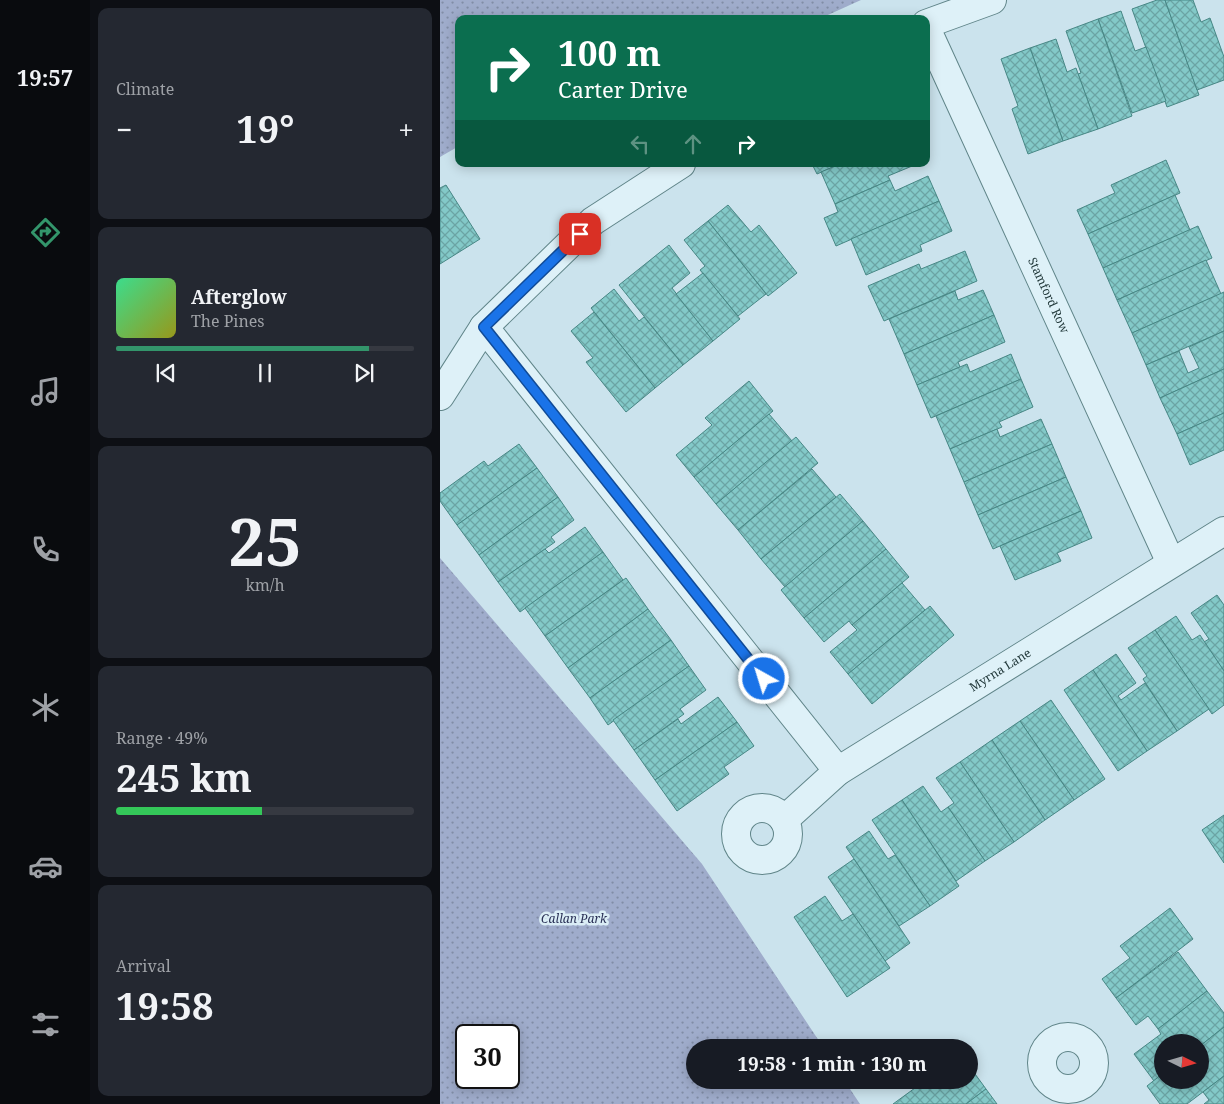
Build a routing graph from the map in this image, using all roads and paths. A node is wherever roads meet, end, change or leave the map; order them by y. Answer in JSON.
{"nodes":[{"id":1,"x":992,"y":0,"type":"edge"},
{"id":2,"x":930,"y":24,"type":"edge"},
{"id":3,"x":930,"y":35,"type":"edge"},
{"id":4,"x":675,"y":167,"type":"edge"},
{"id":5,"x":484,"y":327,"type":"junction"},
{"id":6,"x":440,"y":396,"type":"edge"},
{"id":7,"x":1224,"y":531,"type":"edge"},
{"id":8,"x":1171,"y":563,"type":"junction"},
{"id":9,"x":838,"y":771,"type":"junction"},
{"id":10,"x":784,"y":820,"type":"dead end"}],
"edges":[{"from":1,"to":2,"type":"street"},
{"from":3,"to":8,"type":"street","name":"Stamford Row"},
{"from":4,"to":5,"type":"street"},
{"from":5,"to":6,"type":"street"},
{"from":5,"to":9,"type":"street"},
{"from":7,"to":8,"type":"street","name":"Myrna Lane"},
{"from":8,"to":9,"type":"street","name":"Myrna Lane"},
{"from":9,"to":10,"type":"street","name":"Myrna Lane"}]}
